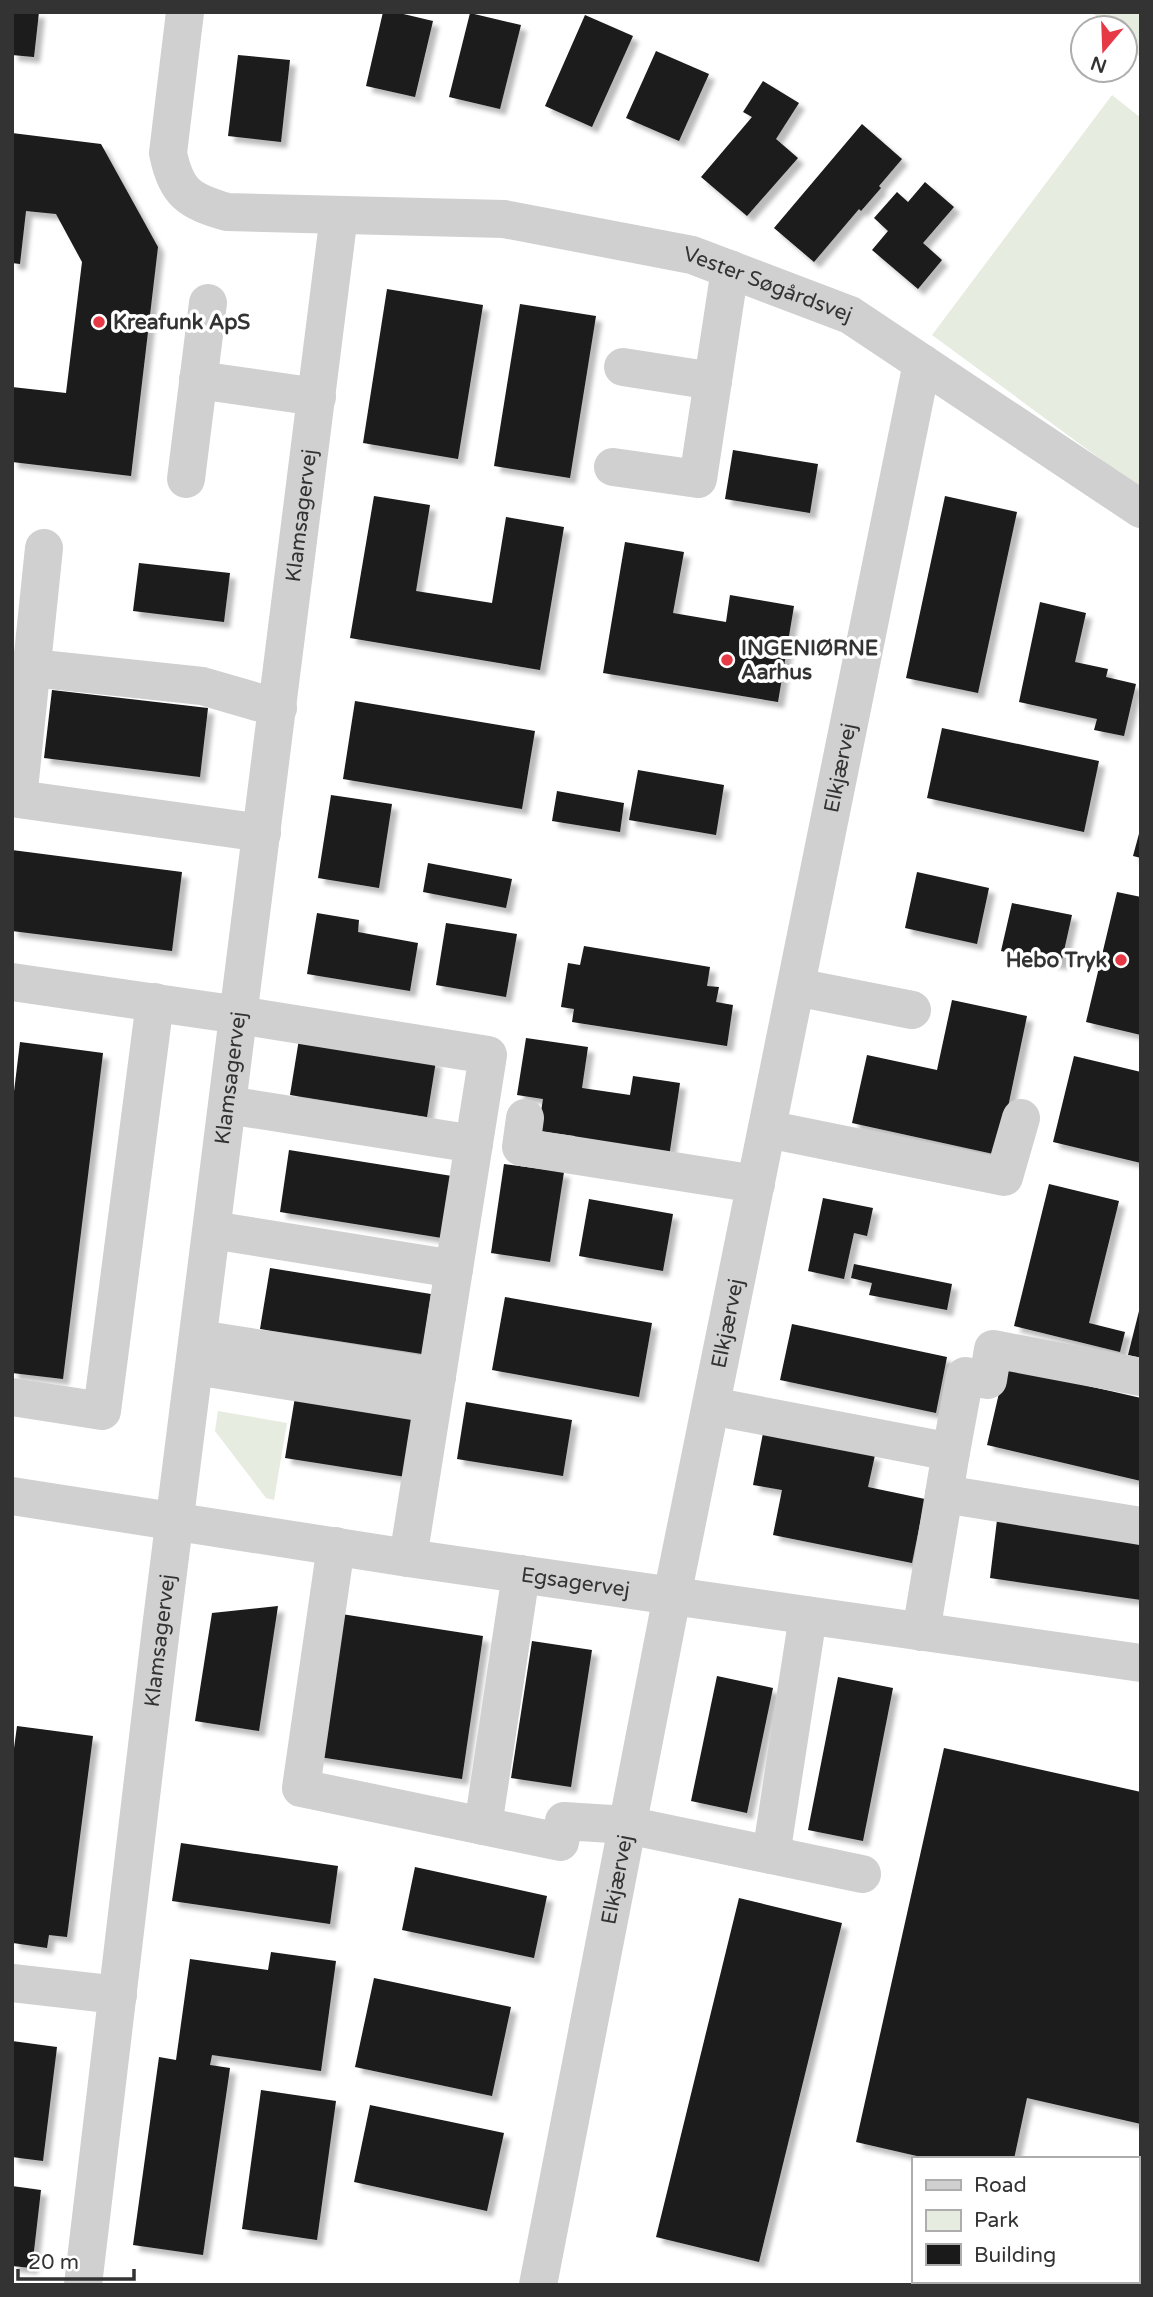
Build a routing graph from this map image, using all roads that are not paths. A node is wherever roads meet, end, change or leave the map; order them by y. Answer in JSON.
{"nodes":[{"id":1,"x":185,"y":12,"type":"edge"},
{"id":2,"x":339,"y":215,"type":"junction"},
{"id":3,"x":730,"y":269,"type":"junction"},
{"id":4,"x":208,"y":303,"type":"dead end"},
{"id":5,"x":922,"y":363,"type":"junction"},
{"id":6,"x":623,"y":366,"type":"dead end"},
{"id":7,"x":198,"y":380,"type":"junction"},
{"id":8,"x":713,"y":381,"type":"junction"},
{"id":9,"x":317,"y":397,"type":"junction"},
{"id":10,"x":613,"y":467,"type":"dead end"},
{"id":11,"x":186,"y":480,"type":"dead end"},
{"id":12,"x":1141,"y":509,"type":"edge"},
{"id":13,"x":44,"y":548,"type":"dead end"},
{"id":14,"x":32,"y":668,"type":"junction"},
{"id":15,"x":278,"y":708,"type":"junction"},
{"id":16,"x":262,"y":833,"type":"junction"},
{"id":17,"x":12,"y":982,"type":"edge"},
{"id":18,"x":796,"y":987,"type":"junction"},
{"id":19,"x":155,"y":1002,"type":"junction"},
{"id":20,"x":912,"y":1010,"type":"dead end"},
{"id":21,"x":239,"y":1015,"type":"junction"},
{"id":22,"x":228,"y":1105,"type":"junction"},
{"id":23,"x":525,"y":1118,"type":"dead end"},
{"id":24,"x":1021,"y":1118,"type":"dead end"},
{"id":25,"x":767,"y":1129,"type":"junction"},
{"id":26,"x":474,"y":1144,"type":"junction"},
{"id":27,"x":756,"y":1184,"type":"junction"},
{"id":28,"x":212,"y":1230,"type":"junction"},
{"id":29,"x":454,"y":1269,"type":"junction"},
{"id":30,"x":197,"y":1352,"type":"junction"},
{"id":31,"x":1141,"y":1377,"type":"edge"},
{"id":32,"x":435,"y":1391,"type":"junction"},
{"id":33,"x":12,"y":1397,"type":"edge"},
{"id":34,"x":711,"y":1406,"type":"junction"},
{"id":35,"x":951,"y":1452,"type":"junction"},
{"id":36,"x":944,"y":1494,"type":"junction"},
{"id":37,"x":12,"y":1496,"type":"edge"},
{"id":38,"x":176,"y":1523,"type":"junction"},
{"id":39,"x":1141,"y":1526,"type":"edge"},
{"id":40,"x":336,"y":1546,"type":"junction"},
{"id":41,"x":408,"y":1558,"type":"junction"},
{"id":42,"x":521,"y":1574,"type":"junction"},
{"id":43,"x":672,"y":1597,"type":"junction"},
{"id":44,"x":808,"y":1616,"type":"junction"},
{"id":45,"x":921,"y":1632,"type":"junction"},
{"id":46,"x":1141,"y":1663,"type":"edge"},
{"id":47,"x":627,"y":1825,"type":"junction"},
{"id":48,"x":483,"y":1826,"type":"junction"},
{"id":49,"x":771,"y":1855,"type":"junction"},
{"id":50,"x":862,"y":1874,"type":"dead end"},
{"id":51,"x":12,"y":1983,"type":"edge"},
{"id":52,"x":118,"y":1994,"type":"junction"},
{"id":53,"x":83,"y":2285,"type":"edge"},
{"id":54,"x":538,"y":2285,"type":"edge"}],
"edges":[{"from":1,"to":2,"type":"street"},
{"from":2,"to":3,"type":"street","name":"Vester Søgårdsvej"},
{"from":2,"to":9,"type":"street","name":"Klamsagervej"},
{"from":3,"to":5,"type":"street","name":"Vester Søgårdsvej"},
{"from":3,"to":8,"type":"street"},
{"from":4,"to":7,"type":"street"},
{"from":5,"to":12,"type":"street","name":"Vester Søgårdsvej"},
{"from":5,"to":18,"type":"street","name":"Elkjærvej"},
{"from":6,"to":8,"type":"street"},
{"from":7,"to":9,"type":"street"},
{"from":7,"to":11,"type":"street"},
{"from":8,"to":10,"type":"street"},
{"from":9,"to":15,"type":"street","name":"Klamsagervej"},
{"from":13,"to":14,"type":"street"},
{"from":14,"to":15,"type":"street"},
{"from":14,"to":16,"type":"street"},
{"from":15,"to":16,"type":"street","name":"Klamsagervej"},
{"from":16,"to":21,"type":"street","name":"Klamsagervej"},
{"from":17,"to":19,"type":"street"},
{"from":18,"to":20,"type":"street"},
{"from":18,"to":25,"type":"street","name":"Elkjærvej"},
{"from":19,"to":21,"type":"street"},
{"from":19,"to":33,"type":"street"},
{"from":21,"to":22,"type":"street","name":"Klamsagervej"},
{"from":21,"to":26,"type":"street"},
{"from":22,"to":26,"type":"street"},
{"from":22,"to":28,"type":"street","name":"Klamsagervej"},
{"from":23,"to":27,"type":"street"},
{"from":24,"to":25,"type":"street"},
{"from":25,"to":27,"type":"street","name":"Elkjærvej"},
{"from":26,"to":29,"type":"street"},
{"from":27,"to":34,"type":"street","name":"Elkjærvej"},
{"from":28,"to":29,"type":"street"},
{"from":28,"to":30,"type":"street","name":"Klamsagervej"},
{"from":29,"to":32,"type":"street"},
{"from":30,"to":32,"type":"street"},
{"from":30,"to":38,"type":"street","name":"Klamsagervej"},
{"from":31,"to":35,"type":"street"},
{"from":32,"to":41,"type":"street"},
{"from":34,"to":35,"type":"street"},
{"from":34,"to":43,"type":"street","name":"Elkjærvej"},
{"from":35,"to":36,"type":"street"},
{"from":36,"to":39,"type":"street"},
{"from":36,"to":45,"type":"street"},
{"from":37,"to":38,"type":"street","name":"Egsagervej"},
{"from":38,"to":40,"type":"street","name":"Egsagervej"},
{"from":38,"to":52,"type":"street","name":"Klamsagervej"},
{"from":40,"to":41,"type":"street","name":"Egsagervej"},
{"from":40,"to":48,"type":"street"},
{"from":41,"to":42,"type":"street","name":"Egsagervej"},
{"from":42,"to":43,"type":"street","name":"Egsagervej"},
{"from":42,"to":48,"type":"street"},
{"from":43,"to":44,"type":"street","name":"Egsagervej"},
{"from":43,"to":47,"type":"street","name":"Elkjærvej"},
{"from":44,"to":45,"type":"street","name":"Egsagervej"},
{"from":44,"to":49,"type":"street"},
{"from":45,"to":46,"type":"street","name":"Egsagervej"},
{"from":47,"to":48,"type":"street"},
{"from":47,"to":49,"type":"street"},
{"from":47,"to":54,"type":"street","name":"Elkjærvej"},
{"from":49,"to":50,"type":"street"},
{"from":51,"to":52,"type":"street"},
{"from":52,"to":53,"type":"street","name":"Klamsagervej"}]}
